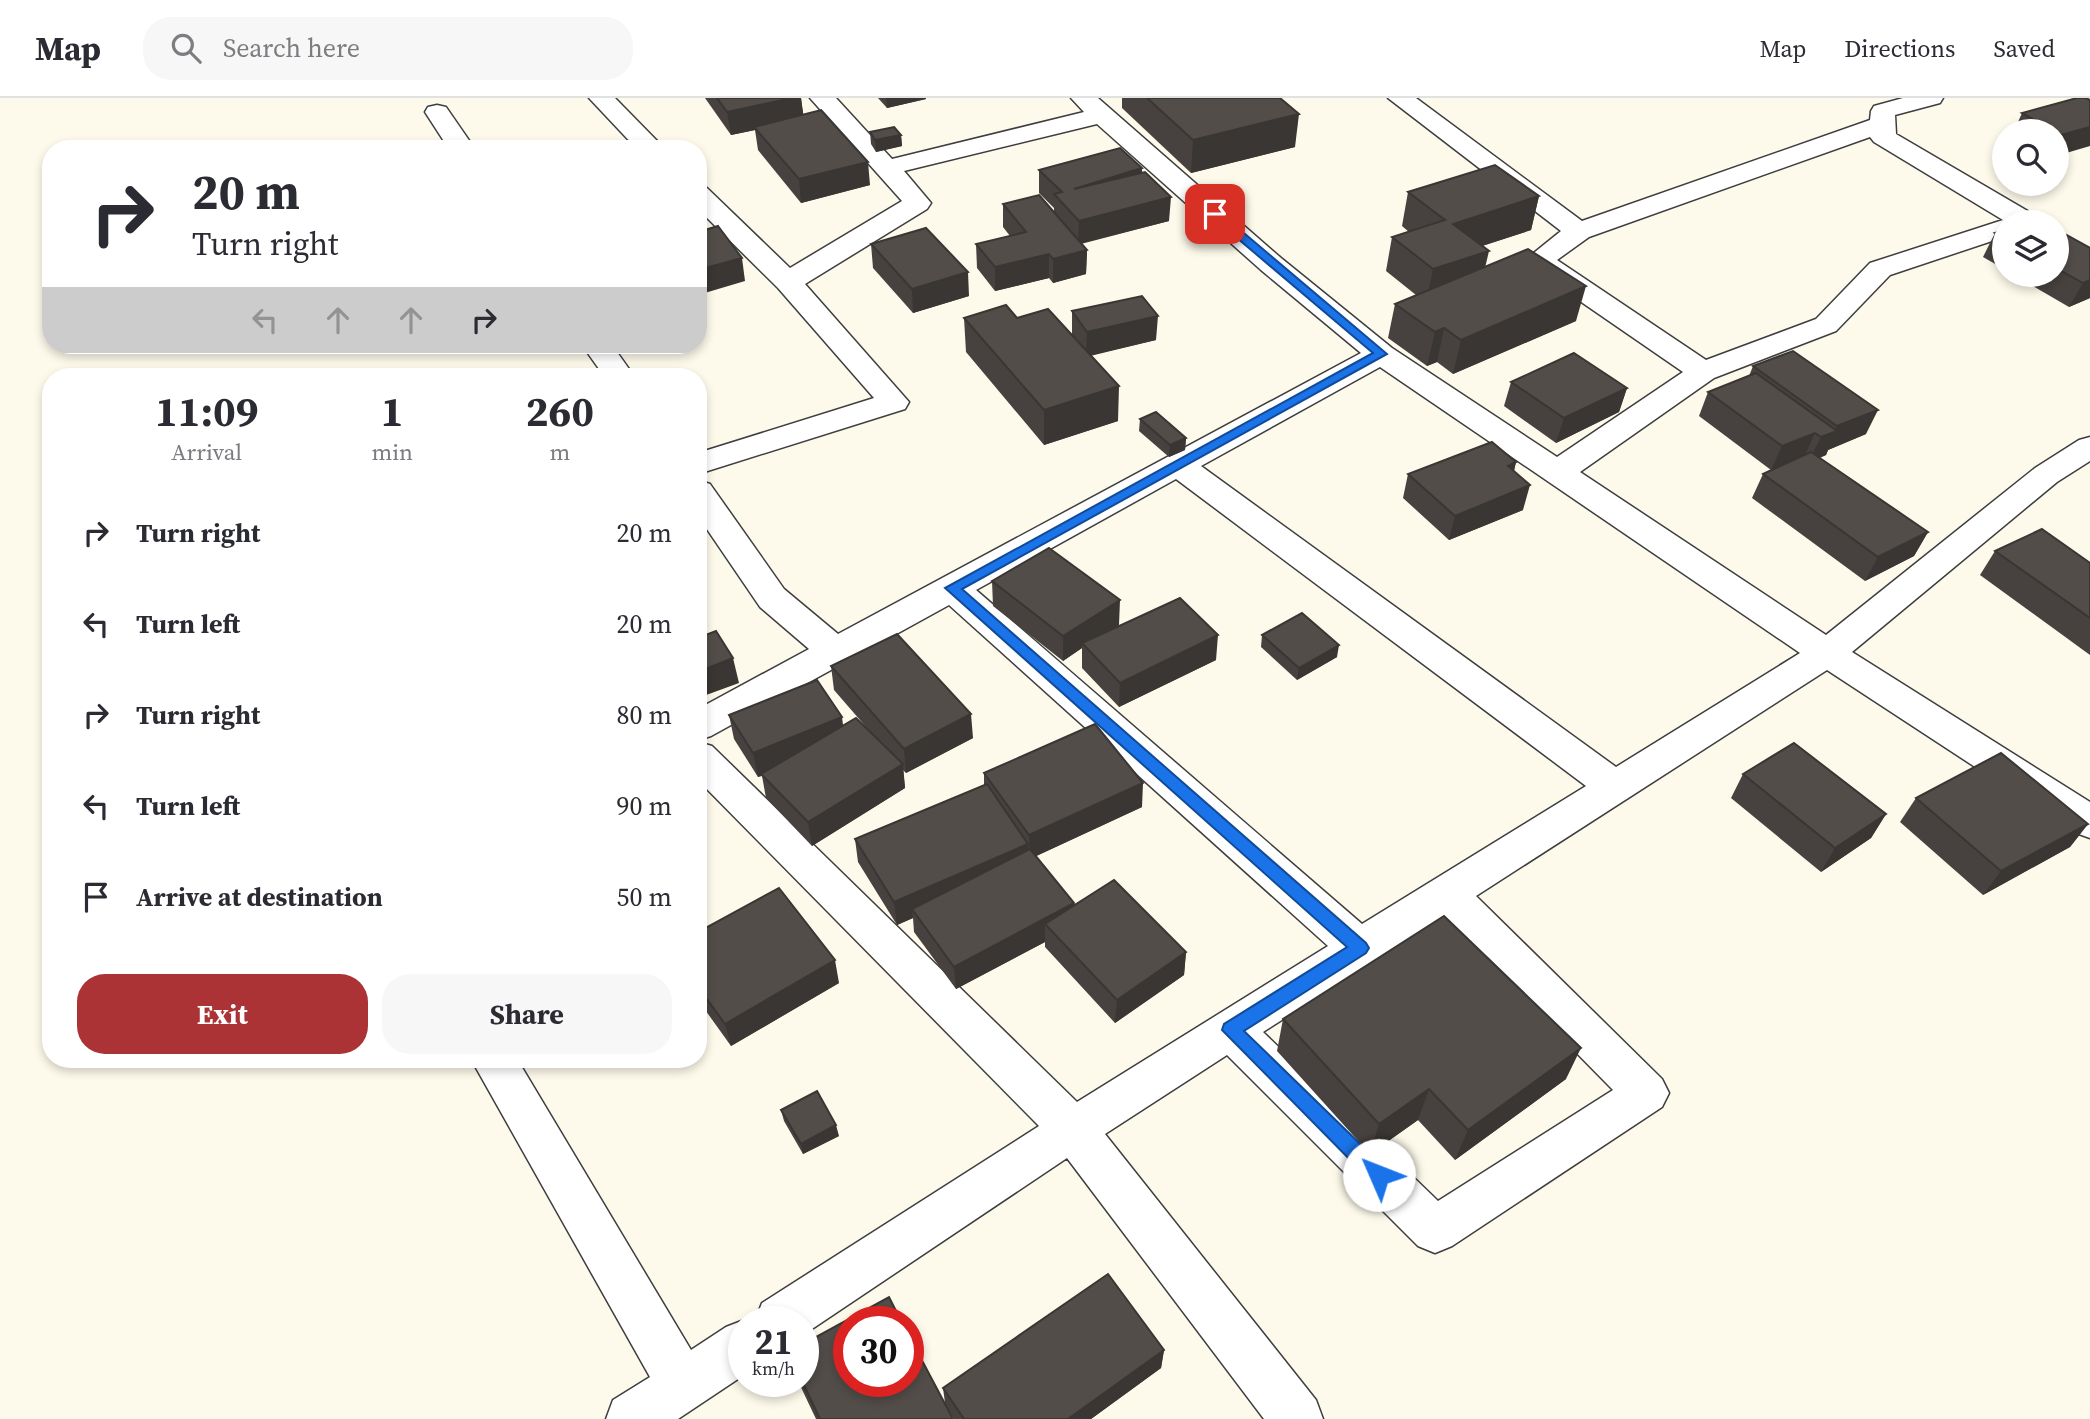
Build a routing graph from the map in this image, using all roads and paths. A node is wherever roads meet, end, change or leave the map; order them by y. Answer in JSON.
{"nodes":[{"id":1,"x":601,"y":98,"type":"edge"},
{"id":2,"x":822,"y":98,"type":"edge"},
{"id":3,"x":1400,"y":98,"type":"edge"},
{"id":4,"x":1931,"y":98,"type":"edge"},
{"id":5,"x":1093,"y":106,"type":"edge"},
{"id":6,"x":437,"y":112,"type":"dead end"},
{"id":7,"x":1883,"y":124,"type":"junction"},
{"id":8,"x":456,"y":140,"type":"edge"},
{"id":9,"x":643,"y":140,"type":"edge"},
{"id":10,"x":886,"y":168,"type":"junction"},
{"id":11,"x":707,"y":203,"type":"edge"},
{"id":12,"x":1998,"y":210,"type":"edge"},
{"id":13,"x":1579,"y":230,"type":"junction"},
{"id":14,"x":1992,"y":232,"type":"edge"},
{"id":15,"x":788,"y":282,"type":"junction"},
{"id":16,"x":1381,"y":354,"type":"junction"},
{"id":17,"x":1703,"y":372,"type":"junction"},
{"id":18,"x":2090,"y":447,"type":"edge"},
{"id":19,"x":707,"y":461,"type":"edge"},
{"id":20,"x":1178,"y":464,"type":"junction"},
{"id":21,"x":1558,"y":472,"type":"junction"},
{"id":22,"x":707,"y":504,"type":"edge"},
{"id":23,"x":952,"y":588,"type":"junction"},
{"id":24,"x":836,"y":652,"type":"junction"},
{"id":25,"x":1827,"y":653,"type":"junction"},
{"id":26,"x":707,"y":721,"type":"edge"},
{"id":27,"x":707,"y":765,"type":"edge"},
{"id":28,"x":1616,"y":787,"type":"junction"},
{"id":29,"x":2090,"y":822,"type":"edge"},
{"id":30,"x":1446,"y":893,"type":"junction"},
{"id":31,"x":1360,"y":948,"type":"junction"},
{"id":32,"x":1231,"y":1030,"type":"junction"},
{"id":33,"x":498,"y":1068,"type":"edge"},
{"id":34,"x":1073,"y":1129,"type":"junction"},
{"id":35,"x":803,"y":1306,"type":"edge"},
{"id":36,"x":728,"y":1355,"type":"edge"},
{"id":37,"x":683,"y":1385,"type":"junction"},
{"id":38,"x":632,"y":1419,"type":"edge"},
{"id":39,"x":1297,"y":1419,"type":"edge"}],
"edges":[{"from":1,"to":9,"type":"street"},
{"from":2,"to":10,"type":"street"},
{"from":3,"to":13,"type":"street"},
{"from":4,"to":7,"type":"street"},
{"from":5,"to":10,"type":"street"},
{"from":5,"to":16,"type":"street"},
{"from":6,"to":8,"type":"street"},
{"from":7,"to":12,"type":"street"},
{"from":7,"to":13,"type":"street"},
{"from":10,"to":15,"type":"street"},
{"from":11,"to":15,"type":"street"},
{"from":13,"to":17,"type":"street"},
{"from":14,"to":17,"type":"street"},
{"from":15,"to":19,"type":"street"},
{"from":16,"to":20,"type":"street"},
{"from":16,"to":21,"type":"street"},
{"from":17,"to":21,"type":"street"},
{"from":18,"to":25,"type":"street"},
{"from":20,"to":23,"type":"street"},
{"from":20,"to":28,"type":"street"},
{"from":21,"to":25,"type":"street"},
{"from":22,"to":24,"type":"street"},
{"from":23,"to":24,"type":"street"},
{"from":23,"to":31,"type":"street"},
{"from":24,"to":26,"type":"street"},
{"from":25,"to":28,"type":"street"},
{"from":25,"to":29,"type":"street"},
{"from":27,"to":34,"type":"street"},
{"from":28,"to":30,"type":"street"},
{"from":30,"to":31,"type":"street"},
{"from":30,"to":32,"type":"street"},
{"from":31,"to":32,"type":"street"},
{"from":32,"to":34,"type":"street"},
{"from":33,"to":37,"type":"street"},
{"from":34,"to":35,"type":"street"},
{"from":34,"to":39,"type":"street"},
{"from":36,"to":37,"type":"street"},
{"from":37,"to":38,"type":"street"}]}
